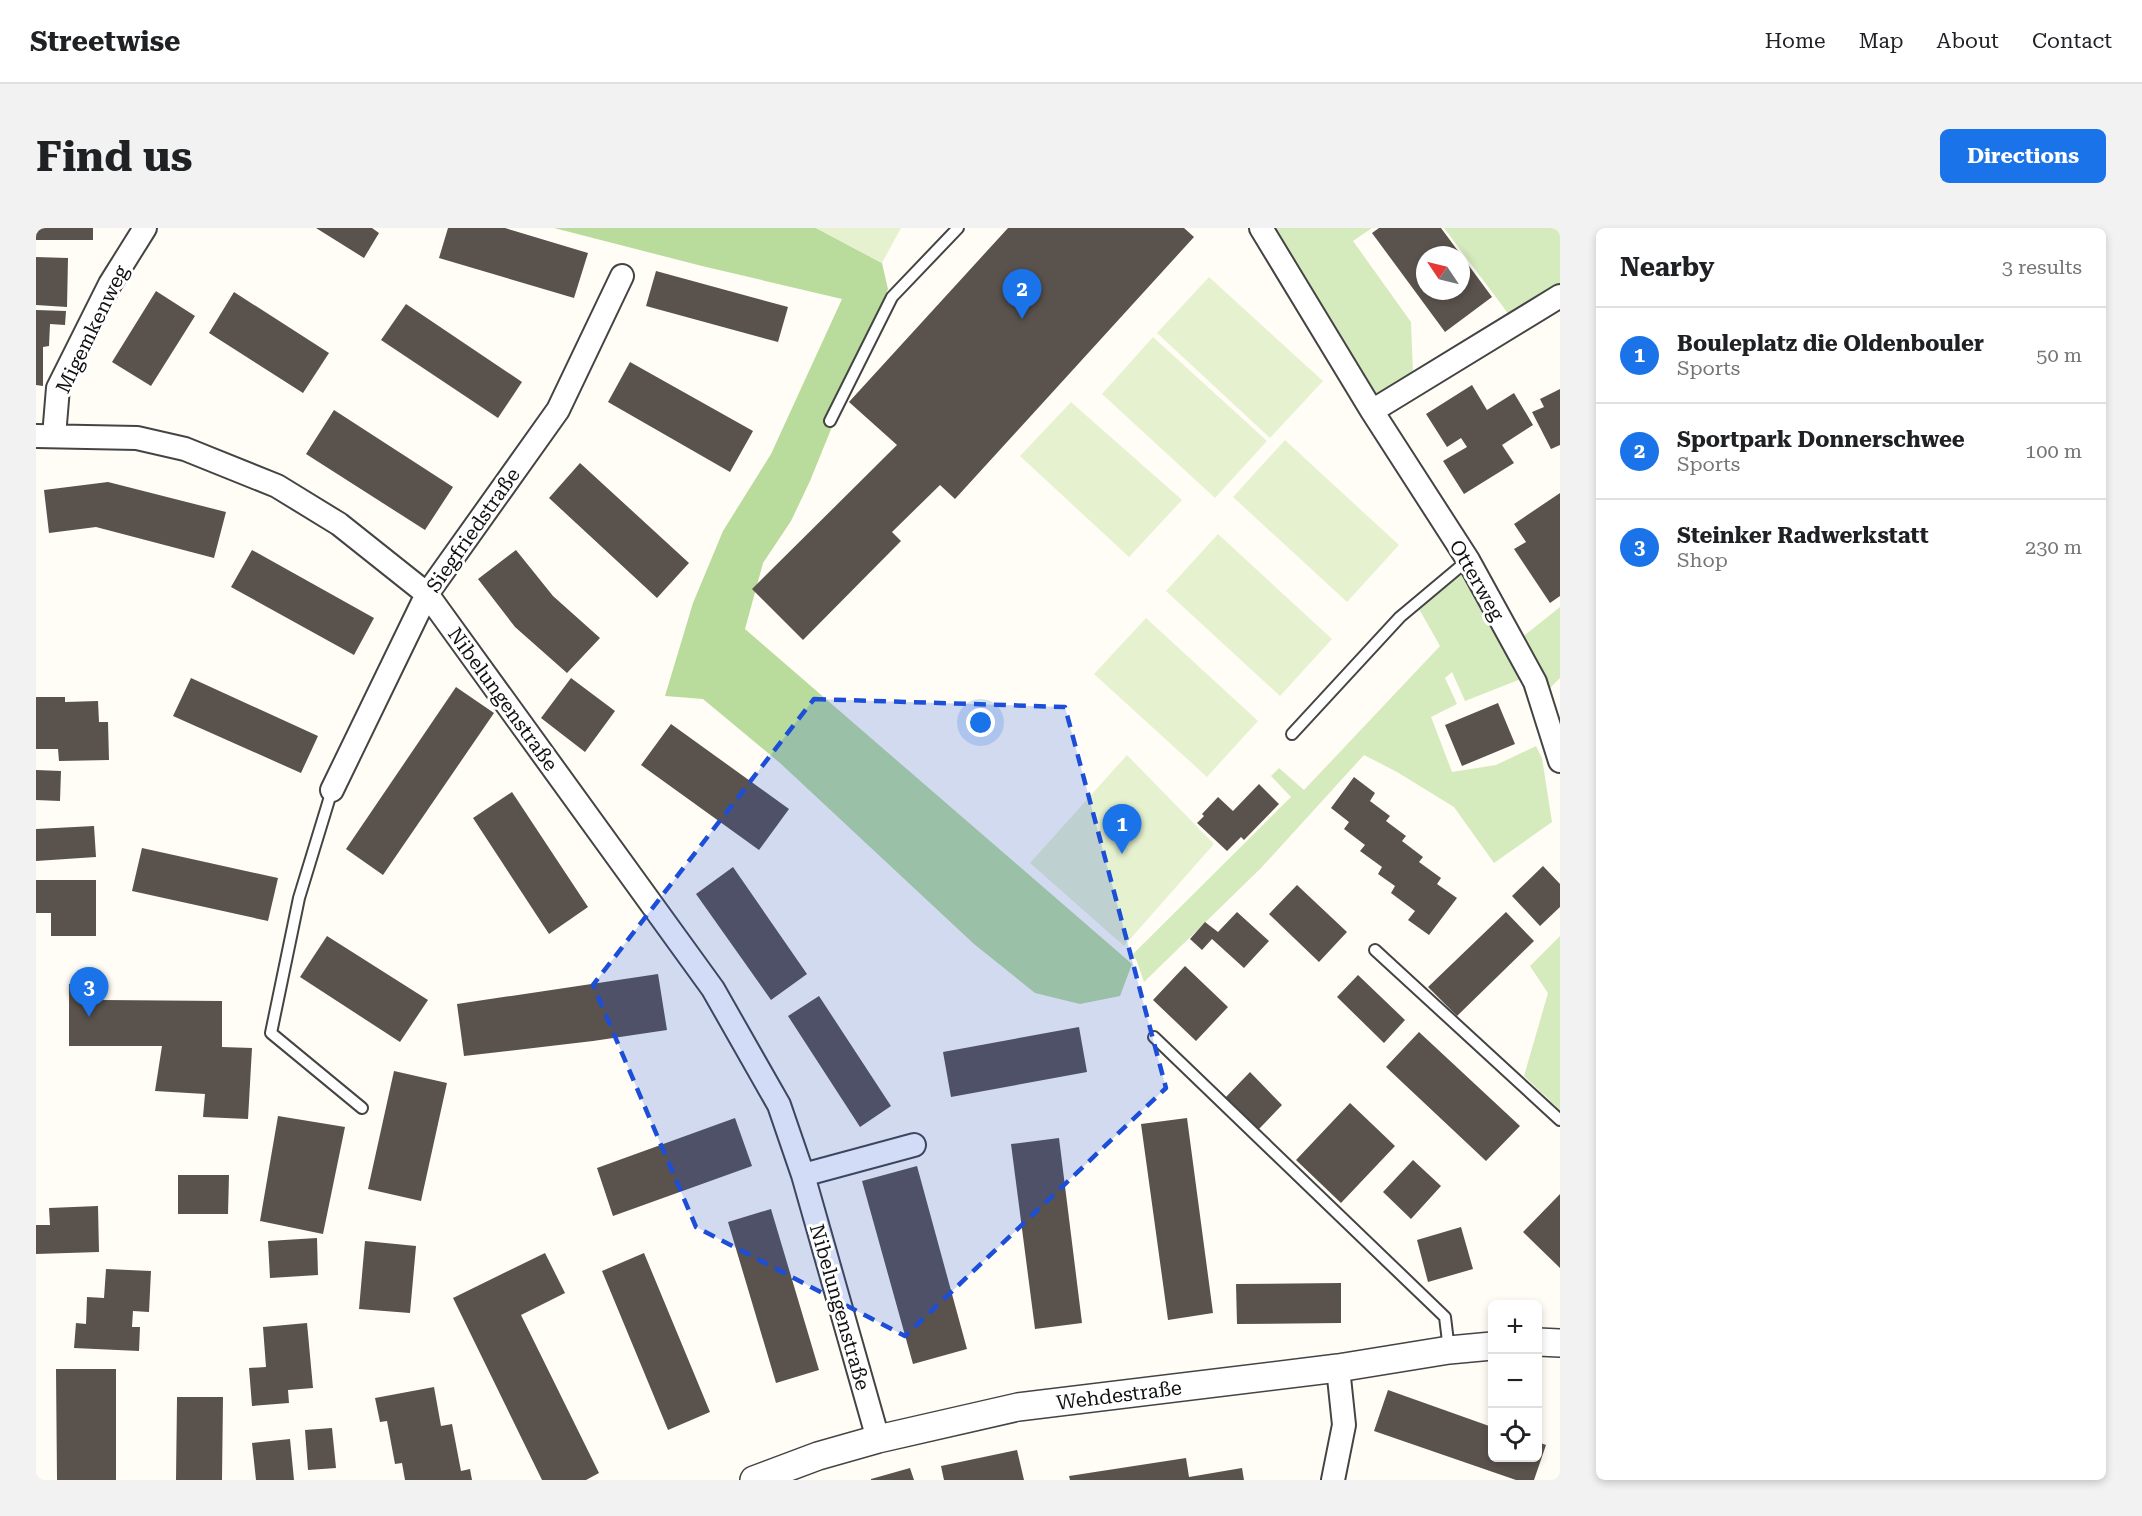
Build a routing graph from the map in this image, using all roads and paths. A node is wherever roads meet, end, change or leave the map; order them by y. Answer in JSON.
{"nodes":[{"id":1,"x":146,"y":228,"type":"edge"},
{"id":2,"x":958,"y":228,"type":"edge"},
{"id":3,"x":1261,"y":228,"type":"edge"},
{"id":4,"x":622,"y":276,"type":"dead end"},
{"id":5,"x":1560,"y":296,"type":"edge"},
{"id":6,"x":1372,"y":411,"type":"junction"},
{"id":7,"x":830,"y":421,"type":"dead end"},
{"id":8,"x":45,"y":436,"type":"edge"},
{"id":9,"x":1468,"y":560,"type":"junction"},
{"id":10,"x":427,"y":594,"type":"junction"},
{"id":11,"x":1292,"y":734,"type":"dead end"},
{"id":12,"x":1560,"y":761,"type":"edge"},
{"id":13,"x":332,"y":790,"type":"joint"},
{"id":14,"x":1375,"y":950,"type":"dead end"},
{"id":15,"x":1154,"y":1037,"type":"dead end"},
{"id":16,"x":362,"y":1108,"type":"dead end"},
{"id":17,"x":1560,"y":1120,"type":"edge"},
{"id":18,"x":914,"y":1145,"type":"dead end"},
{"id":19,"x":802,"y":1175,"type":"junction"},
{"id":20,"x":1542,"y":1342,"type":"edge"},
{"id":21,"x":1560,"y":1343,"type":"edge"},
{"id":22,"x":1488,"y":1346,"type":"edge"},
{"id":23,"x":1449,"y":1350,"type":"junction"},
{"id":24,"x":1338,"y":1368,"type":"junction"},
{"id":25,"x":879,"y":1439,"type":"junction"},
{"id":26,"x":754,"y":1480,"type":"edge"},
{"id":27,"x":1333,"y":1480,"type":"edge"}],
"edges":[{"from":1,"to":8,"type":"street","name":"Migemkenweg"},
{"from":2,"to":7,"type":"lane"},
{"from":3,"to":6,"type":"street","name":"Otterweg"},
{"from":4,"to":10,"type":"street","name":"Siegfriedstraße"},
{"from":5,"to":6,"type":"street"},
{"from":6,"to":9,"type":"street","name":"Otterweg"},
{"from":8,"to":10,"type":"street","name":"Nibelungenstraße"},
{"from":9,"to":11,"type":"lane"},
{"from":9,"to":12,"type":"street","name":"Otterweg"},
{"from":10,"to":13,"type":"street","name":"Siegfriedstraße"},
{"from":10,"to":19,"type":"street","name":"Nibelungenstraße"},
{"from":13,"to":16,"type":"lane"},
{"from":14,"to":17,"type":"lane"},
{"from":15,"to":23,"type":"lane"},
{"from":18,"to":19,"type":"street"},
{"from":19,"to":25,"type":"street","name":"Nibelungenstraße"},
{"from":20,"to":21,"type":"street"},
{"from":22,"to":23,"type":"street","name":"Wehdestraße"},
{"from":23,"to":24,"type":"street","name":"Wehdestraße"},
{"from":24,"to":25,"type":"street","name":"Wehdestraße"},
{"from":24,"to":27,"type":"street"},
{"from":25,"to":26,"type":"street","name":"Wehdestraße"}]}
